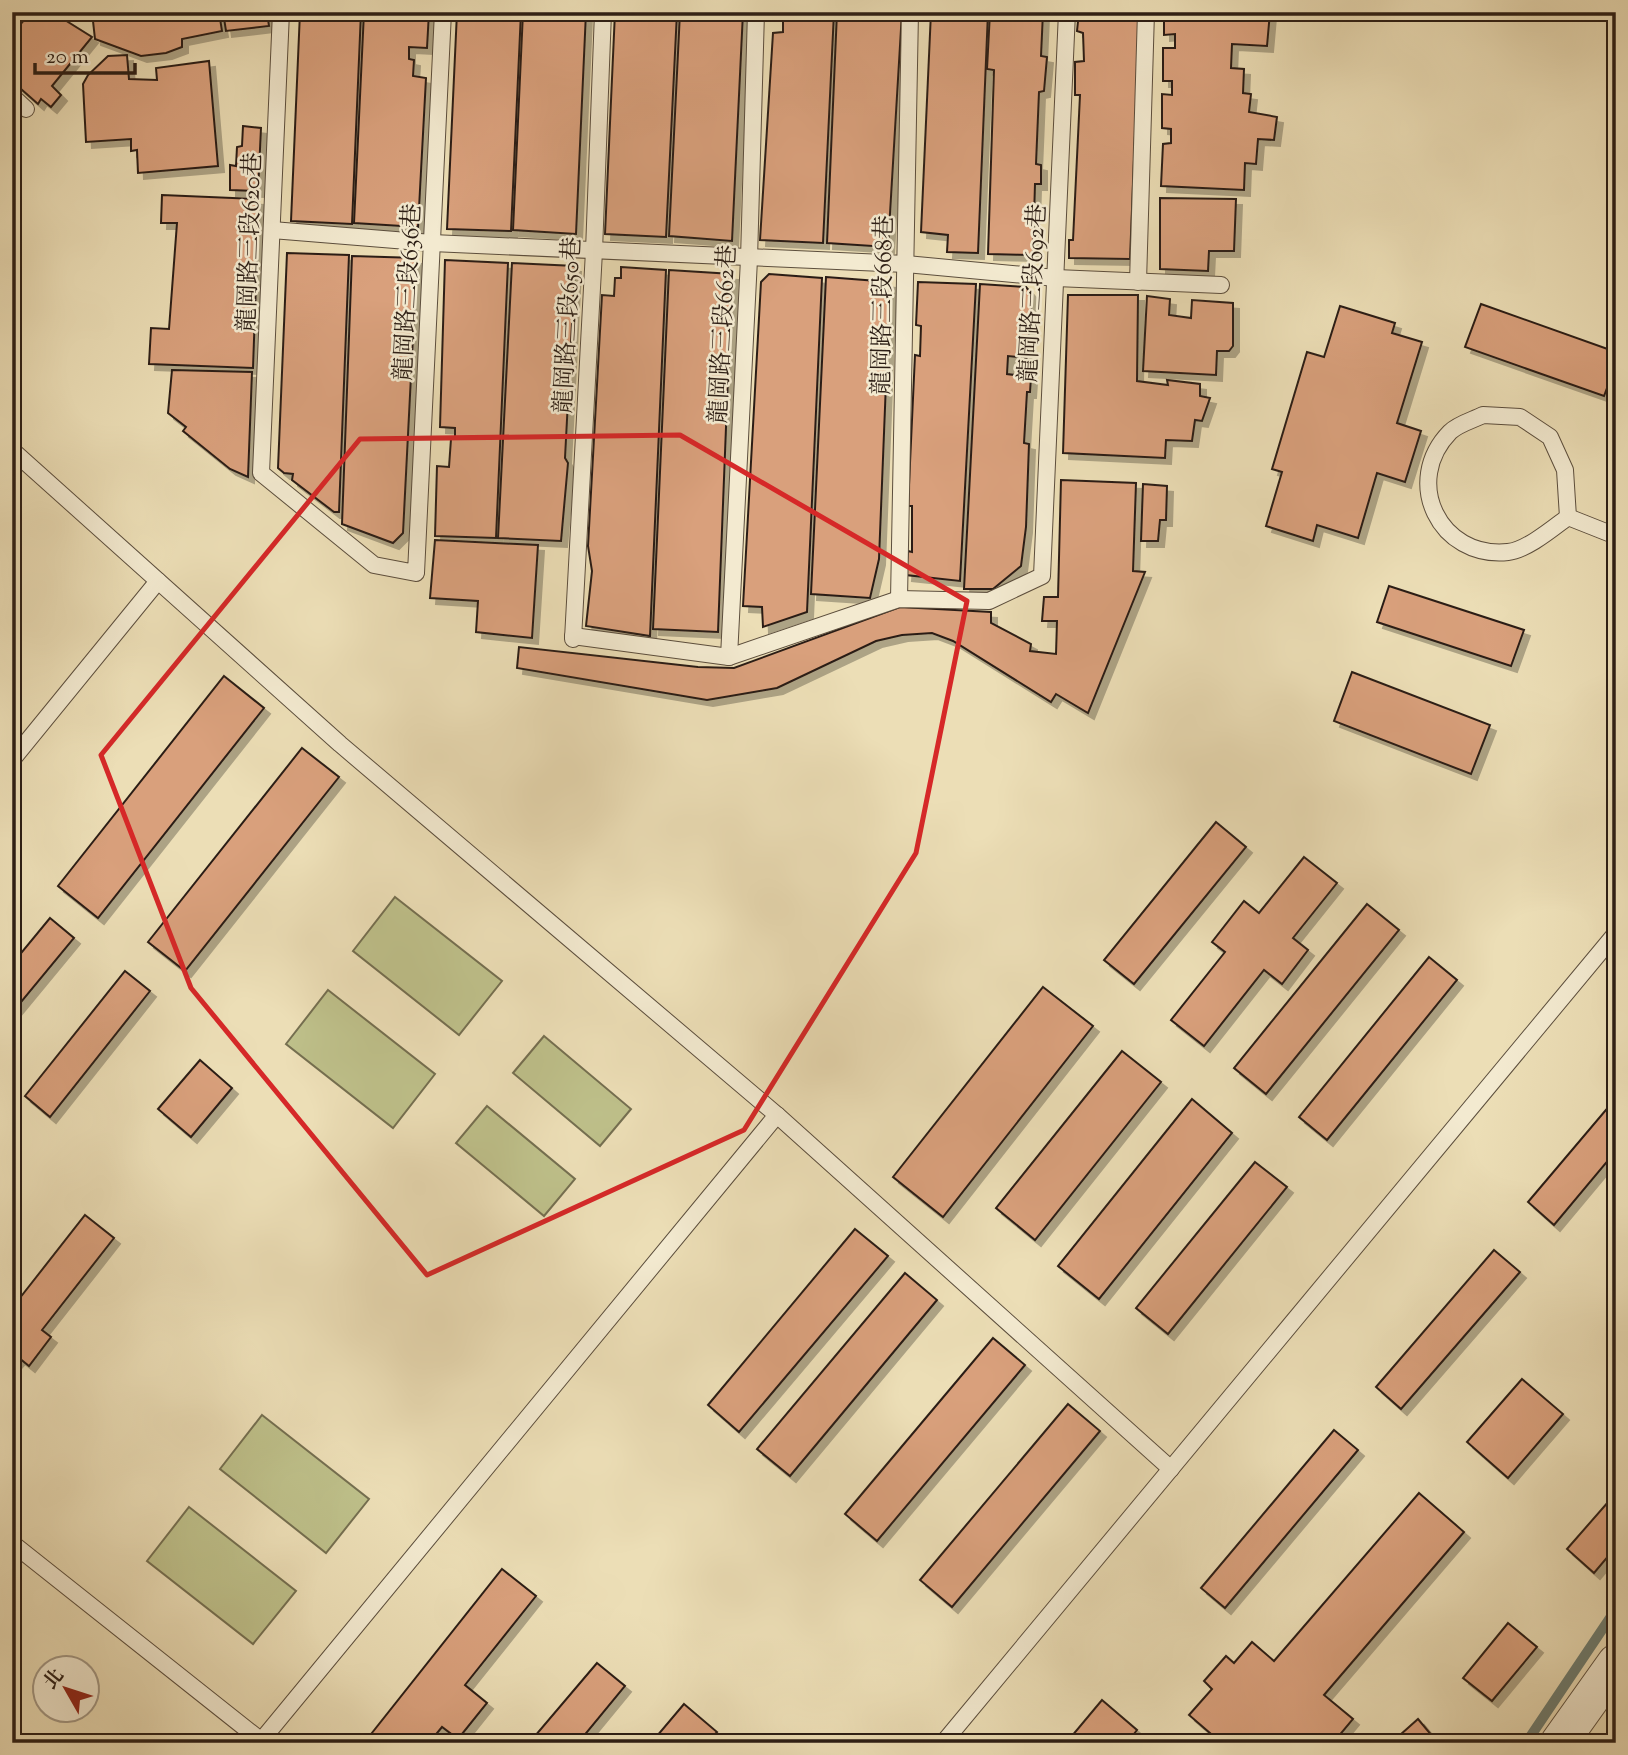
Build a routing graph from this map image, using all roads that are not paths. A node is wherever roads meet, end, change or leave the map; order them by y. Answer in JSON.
{"nodes":[{"id":1,"x":281,"y":12,"type":"edge"},
{"id":2,"x":443,"y":12,"type":"edge"},
{"id":3,"x":603,"y":12,"type":"edge"},
{"id":4,"x":756,"y":12,"type":"edge"},
{"id":5,"x":910,"y":12,"type":"edge"},
{"id":6,"x":1067,"y":12,"type":"edge"},
{"id":7,"x":1146,"y":12,"type":"edge"},
{"id":8,"x":12,"y":96,"type":"edge"},
{"id":9,"x":26,"y":108,"type":"dead end"},
{"id":10,"x":272,"y":230,"type":"junction"},
{"id":11,"x":432,"y":243,"type":"junction"},
{"id":12,"x":594,"y":251,"type":"junction"},
{"id":13,"x":749,"y":259,"type":"junction"},
{"id":14,"x":906,"y":264,"type":"junction"},
{"id":15,"x":1056,"y":278,"type":"junction"},
{"id":16,"x":1138,"y":282,"type":"junction"},
{"id":17,"x":1221,"y":285,"type":"dead end"},
{"id":18,"x":12,"y":450,"type":"edge"},
{"id":19,"x":1568,"y":517,"type":"junction"},
{"id":20,"x":1616,"y":536,"type":"edge"},
{"id":21,"x":416,"y":573,"type":"joint"},
{"id":22,"x":158,"y":581,"type":"junction"},
{"id":23,"x":899,"y":599,"type":"junction"},
{"id":24,"x":729,"y":657,"type":"junction"},
{"id":25,"x":12,"y":760,"type":"edge"},
{"id":26,"x":1616,"y":933,"type":"edge"},
{"id":27,"x":777,"y":1115,"type":"junction"},
{"id":28,"x":1171,"y":1469,"type":"junction"},
{"id":29,"x":12,"y":1543,"type":"edge"},
{"id":30,"x":1616,"y":1663,"type":"edge"},
{"id":31,"x":262,"y":1742,"type":"edge"},
{"id":32,"x":943,"y":1743,"type":"edge"},
{"id":33,"x":1559,"y":1743,"type":"edge"}],
"edges":[{"from":1,"to":10,"type":"lane","name":"龍岡路三段620巷"},
{"from":2,"to":11,"type":"lane","name":"龍岡路三段636巷"},
{"from":3,"to":12,"type":"lane","name":"龍岡路三段650巷"},
{"from":4,"to":13,"type":"lane","name":"龍岡路三段662巷"},
{"from":5,"to":14,"type":"lane","name":"龍岡路三段668巷"},
{"from":6,"to":15,"type":"lane","name":"龍岡路三段692巷"},
{"from":7,"to":16,"type":"lane"},
{"from":8,"to":9,"type":"lane"},
{"from":10,"to":11,"type":"lane"},
{"from":10,"to":21,"type":"lane","name":"龍岡路三段620巷"},
{"from":11,"to":12,"type":"lane"},
{"from":11,"to":21,"type":"lane","name":"龍岡路三段636巷"},
{"from":12,"to":13,"type":"lane"},
{"from":12,"to":24,"type":"lane","name":"龍岡路三段650巷"},
{"from":13,"to":14,"type":"lane"},
{"from":13,"to":24,"type":"lane","name":"龍岡路三段662巷"},
{"from":14,"to":15,"type":"lane"},
{"from":14,"to":23,"type":"lane","name":"龍岡路三段668巷"},
{"from":15,"to":16,"type":"lane"},
{"from":15,"to":23,"type":"lane","name":"龍岡路三段692巷"},
{"from":16,"to":17,"type":"lane"},
{"from":18,"to":22,"type":"lane"},
{"from":19,"to":19,"type":"lane"},
{"from":19,"to":20,"type":"lane"},
{"from":22,"to":25,"type":"lane"},
{"from":22,"to":27,"type":"lane"},
{"from":23,"to":24,"type":"lane"},
{"from":26,"to":28,"type":"lane"},
{"from":27,"to":28,"type":"lane"},
{"from":27,"to":31,"type":"lane"},
{"from":28,"to":32,"type":"lane"},
{"from":29,"to":31,"type":"lane"},
{"from":30,"to":33,"type":"street"}]}
